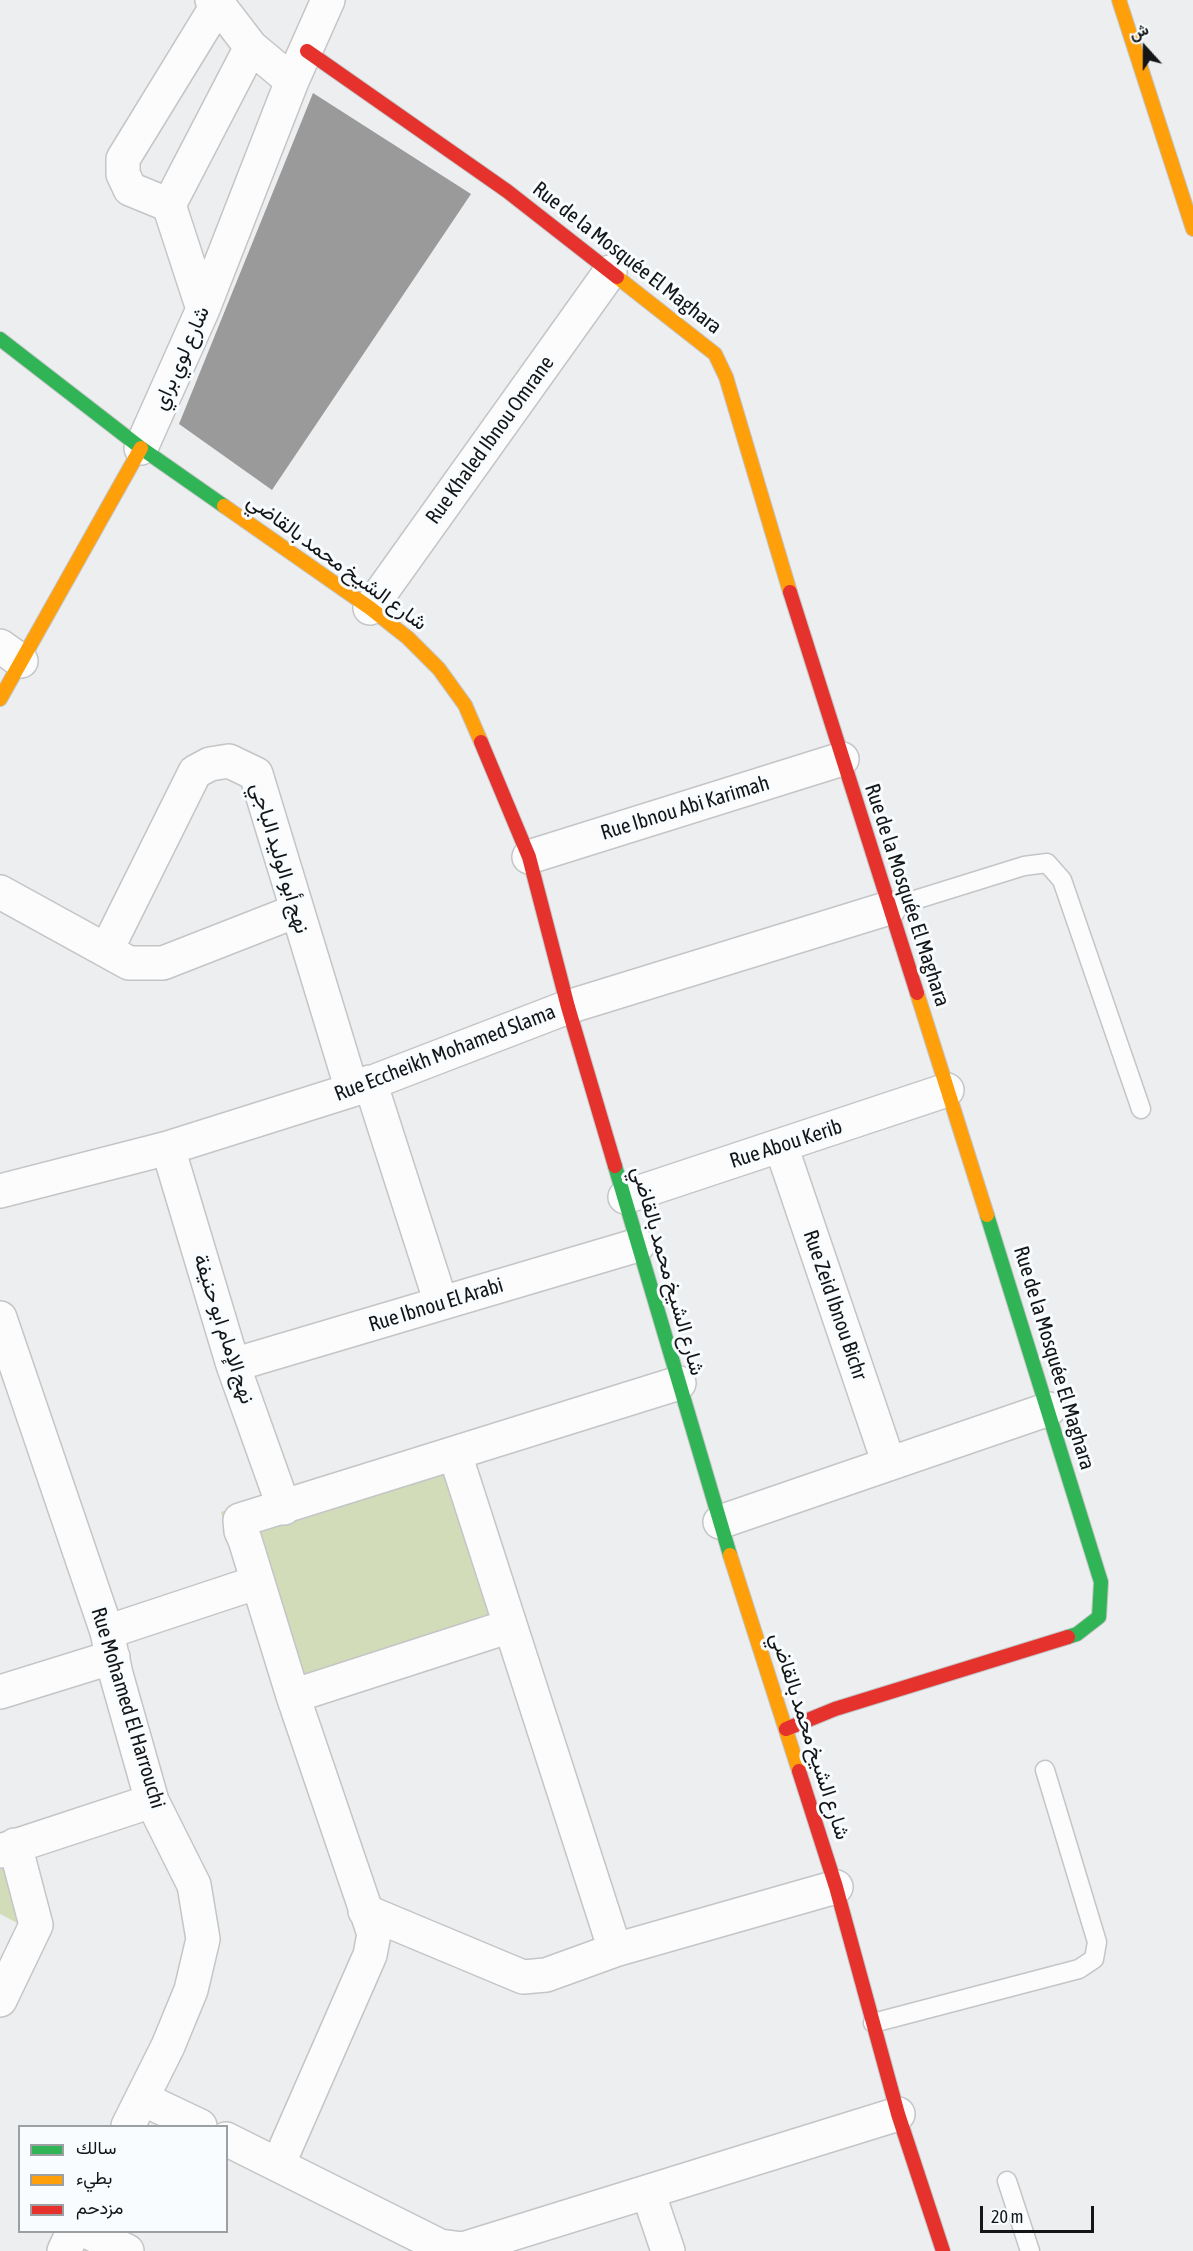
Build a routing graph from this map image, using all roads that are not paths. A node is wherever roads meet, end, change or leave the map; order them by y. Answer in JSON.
{"nodes":[{"id":1,"x":328,"y":0,"type":"edge"},
{"id":2,"x":1119,"y":0,"type":"edge"},
{"id":3,"x":215,"y":2,"type":"edge"},
{"id":4,"x":250,"y":47,"type":"junction"},
{"id":5,"x":307,"y":51,"type":"junction"},
{"id":6,"x":292,"y":81,"type":"junction"},
{"id":7,"x":169,"y":205,"type":"junction"},
{"id":8,"x":1193,"y":229,"type":"edge"},
{"id":9,"x":610,"y":272,"type":"junction"},
{"id":10,"x":203,"y":309,"type":"junction"},
{"id":11,"x":0,"y":339,"type":"edge"},
{"id":12,"x":141,"y":448,"type":"junction"},
{"id":13,"x":370,"y":608,"type":"junction"},
{"id":14,"x":10,"y":654,"type":"edge"},
{"id":15,"x":0,"y":699,"type":"edge"},
{"id":16,"x":842,"y":759,"type":"junction"},
{"id":17,"x":529,"y":857,"type":"junction"},
{"id":18,"x":0,"y":892,"type":"edge"},
{"id":19,"x":889,"y":908,"type":"junction"},
{"id":20,"x":296,"y":911,"type":"junction"},
{"id":21,"x":107,"y":949,"type":"junction"},
{"id":22,"x":568,"y":1007,"type":"junction"},
{"id":23,"x":361,"y":1086,"type":"junction"},
{"id":24,"x":947,"y":1090,"type":"junction"},
{"id":25,"x":1141,"y":1109,"type":"dead end"},
{"id":26,"x":781,"y":1146,"type":"junction"},
{"id":27,"x":168,"y":1148,"type":"junction"},
{"id":28,"x":0,"y":1191,"type":"edge"},
{"id":29,"x":625,"y":1197,"type":"junction"},
{"id":30,"x":638,"y":1245,"type":"junction"},
{"id":31,"x":441,"y":1303,"type":"junction"},
{"id":32,"x":0,"y":1318,"type":"edge"},
{"id":33,"x":233,"y":1365,"type":"junction"},
{"id":34,"x":679,"y":1383,"type":"junction"},
{"id":35,"x":1049,"y":1409,"type":"junction"},
{"id":36,"x":455,"y":1454,"type":"junction"},
{"id":37,"x":889,"y":1464,"type":"junction"},
{"id":38,"x":284,"y":1508,"type":"junction"},
{"id":39,"x":720,"y":1522,"type":"junction"},
{"id":40,"x":258,"y":1582,"type":"junction"},
{"id":41,"x":510,"y":1626,"type":"junction"},
{"id":42,"x":110,"y":1644,"type":"junction"},
{"id":43,"x":0,"y":1692,"type":"edge"},
{"id":44,"x":293,"y":1696,"type":"junction"},
{"id":45,"x":786,"y":1729,"type":"junction"},
{"id":46,"x":1045,"y":1770,"type":"dead end"},
{"id":47,"x":152,"y":1801,"type":"junction"},
{"id":48,"x":8,"y":1848,"type":"edge"},
{"id":49,"x":836,"y":1887,"type":"junction"},
{"id":50,"x":365,"y":1911,"type":"junction"},
{"id":51,"x":615,"y":1950,"type":"junction"},
{"id":52,"x":0,"y":2000,"type":"edge"},
{"id":53,"x":873,"y":2023,"type":"junction"},
{"id":54,"x":136,"y":2113,"type":"edge"},
{"id":55,"x":898,"y":2114,"type":"junction"},
{"id":56,"x":191,"y":2125,"type":"edge"},
{"id":57,"x":228,"y":2140,"type":"edge"},
{"id":58,"x":278,"y":2164,"type":"junction"},
{"id":59,"x":1007,"y":2181,"type":"dead end"},
{"id":60,"x":648,"y":2192,"type":"junction"},
{"id":61,"x":72,"y":2233,"type":"edge"},
{"id":62,"x":90,"y":2233,"type":"edge"},
{"id":63,"x":515,"y":2242,"type":"edge"},
{"id":64,"x":439,"y":2249,"type":"edge"},
{"id":65,"x":64,"y":2251,"type":"edge"},
{"id":66,"x":127,"y":2251,"type":"edge"},
{"id":67,"x":668,"y":2251,"type":"edge"},
{"id":68,"x":943,"y":2251,"type":"edge"},
{"id":69,"x":1030,"y":2251,"type":"edge"}],
"edges":[{"from":1,"to":5,"type":"street","name":"شارع لوي براي"},
{"from":2,"to":8,"type":"main road"},
{"from":3,"to":4,"type":"street"},
{"from":3,"to":7,"type":"street"},
{"from":4,"to":6,"type":"street"},
{"from":4,"to":7,"type":"street"},
{"from":5,"to":6,"type":"street","name":"شارع لوي براي"},
{"from":5,"to":9,"type":"main road","name":"Rue de la Mosquée El Maghara"},
{"from":6,"to":10,"type":"street","name":"شارع لوي براي"},
{"from":7,"to":10,"type":"street"},
{"from":9,"to":13,"type":"street","name":"Rue Khaled Ibnou Omrane"},
{"from":9,"to":16,"type":"main road","name":"Rue de la Mosquée El Maghara"},
{"from":10,"to":12,"type":"street","name":"شارع لوي براي"},
{"from":11,"to":12,"type":"main road","name":"شارع الشيخ محمد بالقاضي"},
{"from":12,"to":13,"type":"main road","name":"شارع الشيخ محمد بالقاضي"},
{"from":12,"to":14,"type":"main road","name":"شارع لوي براي"},
{"from":13,"to":17,"type":"main road","name":"شارع الشيخ محمد بالقاضي"},
{"from":14,"to":15,"type":"main road","name":"شارع لوي براي"},
{"from":16,"to":17,"type":"street","name":"Rue Ibnou Abi Karimah"},
{"from":16,"to":19,"type":"main road","name":"Rue de la Mosquée El Maghara"},
{"from":17,"to":22,"type":"main road","name":"شارع الشيخ محمد بالقاضي"},
{"from":18,"to":21,"type":"street"},
{"from":19,"to":22,"type":"street","name":"Rue Eccheikh Mohamed Slama"},
{"from":19,"to":24,"type":"main road","name":"Rue de la Mosquée El Maghara"},
{"from":19,"to":25,"type":"lane"},
{"from":20,"to":21,"type":"street"},
{"from":20,"to":21,"type":"street","name":"نهج أبو الوليد الباجي"},
{"from":20,"to":23,"type":"street","name":"نهج أبو الوليد الباجي"},
{"from":22,"to":23,"type":"street","name":"Rue Eccheikh Mohamed Slama"},
{"from":22,"to":29,"type":"main road","name":"شارع الشيخ محمد بالقاضي"},
{"from":23,"to":27,"type":"street","name":"Rue Eccheikh Mohamed Slama"},
{"from":23,"to":31,"type":"street","name":"نهج أبو الوليد الباجي"},
{"from":24,"to":26,"type":"street","name":"Rue Abou Kerib"},
{"from":24,"to":35,"type":"main road","name":"Rue de la Mosquée El Maghara"},
{"from":26,"to":29,"type":"street","name":"Rue Abou Kerib"},
{"from":26,"to":37,"type":"street","name":"Rue Zeid Ibnou Bichr"},
{"from":27,"to":28,"type":"street","name":"Rue Eccheikh Mohamed Slama"},
{"from":27,"to":33,"type":"street","name":"نهج الإمام ابو حنيفة"},
{"from":29,"to":30,"type":"main road","name":"شارع الشيخ محمد بالقاضي"},
{"from":30,"to":31,"type":"street","name":"Rue Ibnou El Arabi"},
{"from":30,"to":34,"type":"main road","name":"شارع الشيخ محمد بالقاضي"},
{"from":31,"to":33,"type":"street","name":"Rue Ibnou El Arabi"},
{"from":32,"to":42,"type":"street","name":"Rue Mohamed El Harrouchi"},
{"from":33,"to":38,"type":"street","name":"نهج الإمام ابو حنيفة"},
{"from":34,"to":36,"type":"street"},
{"from":34,"to":39,"type":"main road","name":"شارع الشيخ محمد بالقاضي"},
{"from":35,"to":37,"type":"street"},
{"from":35,"to":45,"type":"main road","name":"Rue de la Mosquée El Maghara"},
{"from":36,"to":38,"type":"street"},
{"from":36,"to":41,"type":"street"},
{"from":37,"to":39,"type":"street"},
{"from":38,"to":40,"type":"street"},
{"from":39,"to":45,"type":"main road","name":"شارع الشيخ محمد بالقاضي"},
{"from":40,"to":42,"type":"street"},
{"from":40,"to":44,"type":"street"},
{"from":41,"to":44,"type":"street"},
{"from":41,"to":51,"type":"street"},
{"from":42,"to":43,"type":"street"},
{"from":42,"to":47,"type":"street","name":"Rue Mohamed El Harrouchi"},
{"from":44,"to":50,"type":"street"},
{"from":45,"to":49,"type":"main road","name":"شارع الشيخ محمد بالقاضي"},
{"from":46,"to":53,"type":"lane"},
{"from":47,"to":48,"type":"street"},
{"from":47,"to":54,"type":"street","name":"Rue Mohamed El Harrouchi"},
{"from":48,"to":52,"type":"street"},
{"from":49,"to":51,"type":"street"},
{"from":49,"to":53,"type":"main road","name":"شارع الشيخ محمد بالقاضي"},
{"from":50,"to":51,"type":"street"},
{"from":50,"to":58,"type":"street"},
{"from":53,"to":55,"type":"main road","name":"شارع الشيخ محمد بالقاضي"},
{"from":54,"to":56,"type":"street"},
{"from":55,"to":60,"type":"street"},
{"from":55,"to":68,"type":"main road","name":"شارع الشيخ محمد بالقاضي"},
{"from":57,"to":58,"type":"street"},
{"from":58,"to":64,"type":"street"},
{"from":59,"to":69,"type":"lane"},
{"from":60,"to":63,"type":"street"},
{"from":60,"to":67,"type":"street"},
{"from":61,"to":65,"type":"street"},
{"from":62,"to":66,"type":"street"},
{"from":63,"to":64,"type":"street"}]}
